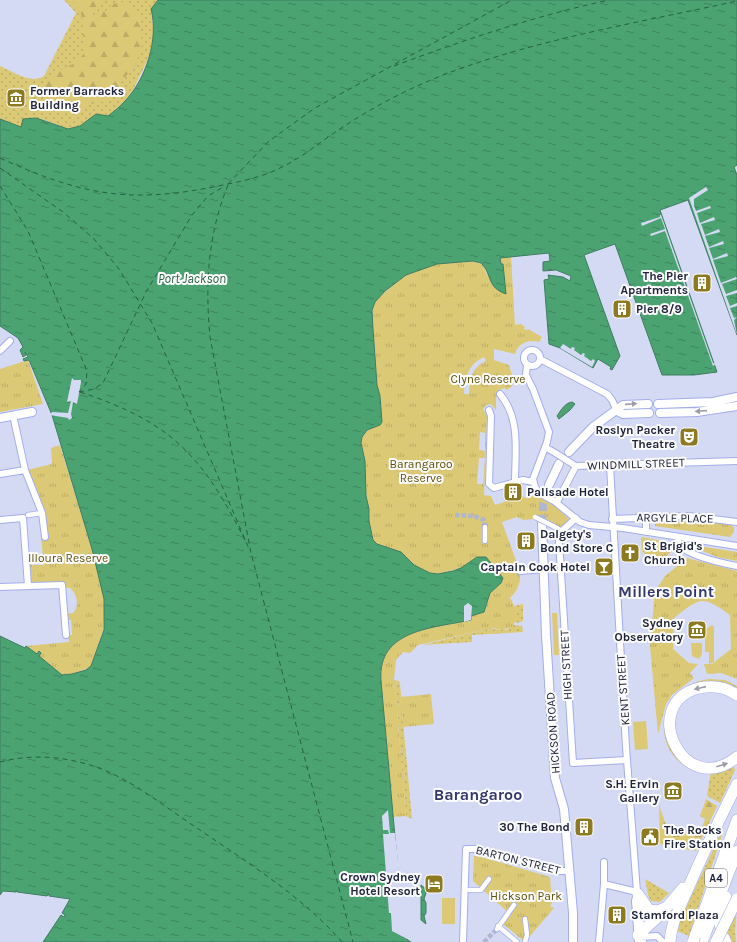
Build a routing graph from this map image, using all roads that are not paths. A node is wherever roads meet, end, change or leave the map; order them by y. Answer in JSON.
{"nodes":[{"id":1,"x":10,"y":341,"type":"dead end"},
{"id":2,"x":0,"y":351,"type":"edge"},
{"id":3,"x":540,"y":359,"type":"junction"},
{"id":4,"x":527,"y":365,"type":"junction"},
{"id":5,"x":500,"y":394,"type":"dead end"},
{"id":6,"x":737,"y":397,"type":"edge"},
{"id":7,"x":648,"y":404,"type":"dead end"},
{"id":8,"x":658,"y":404,"type":"dead end"},
{"id":9,"x":737,"y":406,"type":"edge"},
{"id":10,"x":489,"y":410,"type":"dead end"},
{"id":11,"x":617,"y":411,"type":"junction"},
{"id":12,"x":32,"y":412,"type":"dead end"},
{"id":13,"x":660,"y":413,"type":"dead end"},
{"id":14,"x":649,"y":414,"type":"dead end"},
{"id":15,"x":13,"y":415,"type":"junction"},
{"id":16,"x":0,"y":418,"type":"edge"},
{"id":17,"x":545,"y":448,"type":"junction"},
{"id":18,"x":569,"y":452,"type":"dead end"},
{"id":19,"x":737,"y":461,"type":"edge"},
{"id":20,"x":560,"y":464,"type":"dead end"},
{"id":21,"x":575,"y":465,"type":"junction"},
{"id":22,"x":610,"y":465,"type":"junction"},
{"id":23,"x":25,"y":470,"type":"junction"},
{"id":24,"x":0,"y":474,"type":"edge"},
{"id":25,"x":515,"y":482,"type":"junction"},
{"id":26,"x":533,"y":482,"type":"junction"},
{"id":27,"x":549,"y":485,"type":"tunnel mouth"},
{"id":28,"x":555,"y":502,"type":"junction"},
{"id":29,"x":42,"y":513,"type":"junction"},
{"id":30,"x":25,"y":517,"type":"junction"},
{"id":31,"x":535,"y":517,"type":"dead end"},
{"id":32,"x":646,"y":517,"type":"junction"},
{"id":33,"x":576,"y":518,"type":"junction"},
{"id":34,"x":612,"y":519,"type":"junction"},
{"id":35,"x":0,"y":520,"type":"edge"},
{"id":36,"x":737,"y":522,"type":"edge"},
{"id":37,"x":542,"y":523,"type":"tunnel mouth"},
{"id":38,"x":485,"y":526,"type":"dead end"},
{"id":39,"x":613,"y":527,"type":"junction"},
{"id":40,"x":562,"y":531,"type":"junction"},
{"id":41,"x":646,"y":532,"type":"junction"},
{"id":42,"x":45,"y":537,"type":"dead end"},
{"id":43,"x":678,"y":537,"type":"junction"},
{"id":44,"x":485,"y":541,"type":"dead end"},
{"id":45,"x":737,"y":546,"type":"edge"},
{"id":46,"x":737,"y":566,"type":"edge"},
{"id":47,"x":544,"y":569,"type":"junction"},
{"id":48,"x":520,"y":571,"type":"dead end"},
{"id":49,"x":28,"y":586,"type":"junction"},
{"id":50,"x":0,"y":588,"type":"edge"},
{"id":51,"x":66,"y":635,"type":"dead end"},
{"id":52,"x":737,"y":695,"type":"edge"},
{"id":53,"x":737,"y":757,"type":"edge"},
{"id":54,"x":627,"y":760,"type":"junction"},
{"id":55,"x":736,"y":786,"type":"edge"},
{"id":56,"x":737,"y":820,"type":"edge"},
{"id":57,"x":737,"y":851,"type":"edge"},
{"id":58,"x":604,"y":862,"type":"dead end"},
{"id":59,"x":737,"y":869,"type":"edge"},
{"id":60,"x":569,"y":871,"type":"junction"},
{"id":61,"x":694,"y":873,"type":"junction"},
{"id":62,"x":489,"y":879,"type":"dead end"},
{"id":63,"x":604,"y":884,"type":"junction"},
{"id":64,"x":469,"y":890,"type":"dead end"},
{"id":65,"x":638,"y":893,"type":"junction"},
{"id":66,"x":720,"y":895,"type":"junction"},
{"id":67,"x":737,"y":899,"type":"edge"},
{"id":68,"x":514,"y":905,"type":"dead end"},
{"id":69,"x":668,"y":907,"type":"junction"},
{"id":70,"x":525,"y":919,"type":"dead end"},
{"id":71,"x":720,"y":936,"type":"edge"},
{"id":72,"x":640,"y":938,"type":"edge"},
{"id":73,"x":696,"y":940,"type":"edge"},
{"id":74,"x":463,"y":942,"type":"edge"},
{"id":75,"x":516,"y":942,"type":"edge"},
{"id":76,"x":525,"y":942,"type":"edge"},
{"id":77,"x":573,"y":942,"type":"edge"},
{"id":78,"x":599,"y":942,"type":"edge"},
{"id":79,"x":663,"y":942,"type":"edge"},
{"id":80,"x":670,"y":942,"type":"edge"},
{"id":81,"x":674,"y":942,"type":"edge"}],
"edges":[{"from":1,"to":2,"type":"street"},
{"from":3,"to":4,"type":"street"},
{"from":3,"to":4,"type":"street"},
{"from":3,"to":11,"type":"street"},
{"from":4,"to":17,"type":"street"},
{"from":5,"to":25,"type":"street"},
{"from":6,"to":8,"type":"street"},
{"from":11,"to":7,"type":"street","one_way":true},
{"from":9,"to":13,"type":"street","one_way":true},
{"from":10,"to":25,"type":"street"},
{"from":11,"to":14,"type":"street"},
{"from":11,"to":18,"type":"street"},
{"from":12,"to":15,"type":"street"},
{"from":15,"to":16,"type":"street"},
{"from":15,"to":23,"type":"street"},
{"from":17,"to":21,"type":"street","bridge":true},
{"from":17,"to":26,"type":"street"},
{"from":19,"to":22,"type":"street","name":"WINDMILL STREET"},
{"from":20,"to":27,"type":"street"},
{"from":21,"to":22,"type":"street","name":"WINDMILL STREET"},
{"from":21,"to":28,"type":"street","name":"WINDMILL STREET"},
{"from":22,"to":34,"type":"street","name":"KENT STREET"},
{"from":23,"to":24,"type":"street"},
{"from":23,"to":29,"type":"street"},
{"from":25,"to":26,"type":"street"},
{"from":26,"to":28,"type":"street","bridge":true},
{"from":28,"to":33,"type":"street"},
{"from":29,"to":30,"type":"street"},
{"from":29,"to":42,"type":"street"},
{"from":30,"to":35,"type":"street"},
{"from":30,"to":49,"type":"street"},
{"from":31,"to":40,"type":"street","bridge":true},
{"from":32,"to":34,"type":"street","name":"ARGYLE PLACE"},
{"from":32,"to":36,"type":"street","name":"ARGYLE PLACE"},
{"from":32,"to":41,"type":"street"},
{"from":33,"to":39,"type":"street"},
{"from":33,"to":40,"type":"street"},
{"from":34,"to":39,"type":"street","name":"KENT STREET"},
{"from":37,"to":47,"type":"street","name":"HICKSON ROAD"},
{"from":38,"to":44,"type":"street"},
{"from":39,"to":41,"type":"street"},
{"from":39,"to":54,"type":"street","name":"KENT STREET"},
{"from":40,"to":54,"type":"street","name":"HIGH STREET"},
{"from":41,"to":43,"type":"street"},
{"from":43,"to":45,"type":"street"},
{"from":43,"to":46,"type":"street"},
{"from":47,"to":48,"type":"street"},
{"from":47,"to":60,"type":"street","name":"HICKSON ROAD"},
{"from":49,"to":50,"type":"street"},
{"from":49,"to":51,"type":"street"},
{"from":52,"to":53,"type":"highway","one_way":true},
{"from":54,"to":65,"type":"street","name":"KENT STREET"},
{"from":55,"to":61,"type":"highway"},
{"from":55,"to":81,"type":"highway"},
{"from":56,"to":73,"type":"highway","number":"A4"},
{"from":57,"to":66,"type":"highway"},
{"from":58,"to":63,"type":"street"},
{"from":59,"to":71,"type":"highway"},
{"from":60,"to":74,"type":"street","name":"BARTON STREET"},
{"from":60,"to":77,"type":"street","name":"HICKSON ROAD"},
{"from":61,"to":69,"type":"highway"},
{"from":61,"to":80,"type":"highway"},
{"from":62,"to":64,"type":"street"},
{"from":63,"to":65,"type":"street"},
{"from":63,"to":78,"type":"street"},
{"from":65,"to":69,"type":"highway"},
{"from":65,"to":72,"type":"street","name":"KENT STREET"},
{"from":66,"to":71,"type":"highway"},
{"from":66,"to":73,"type":"highway"},
{"from":67,"to":71,"type":"highway","number":"A4","bridge":true},
{"from":68,"to":75,"type":"street"},
{"from":69,"to":72,"type":"highway"},
{"from":70,"to":76,"type":"street"},
{"from":72,"to":79,"type":"street"}]}
